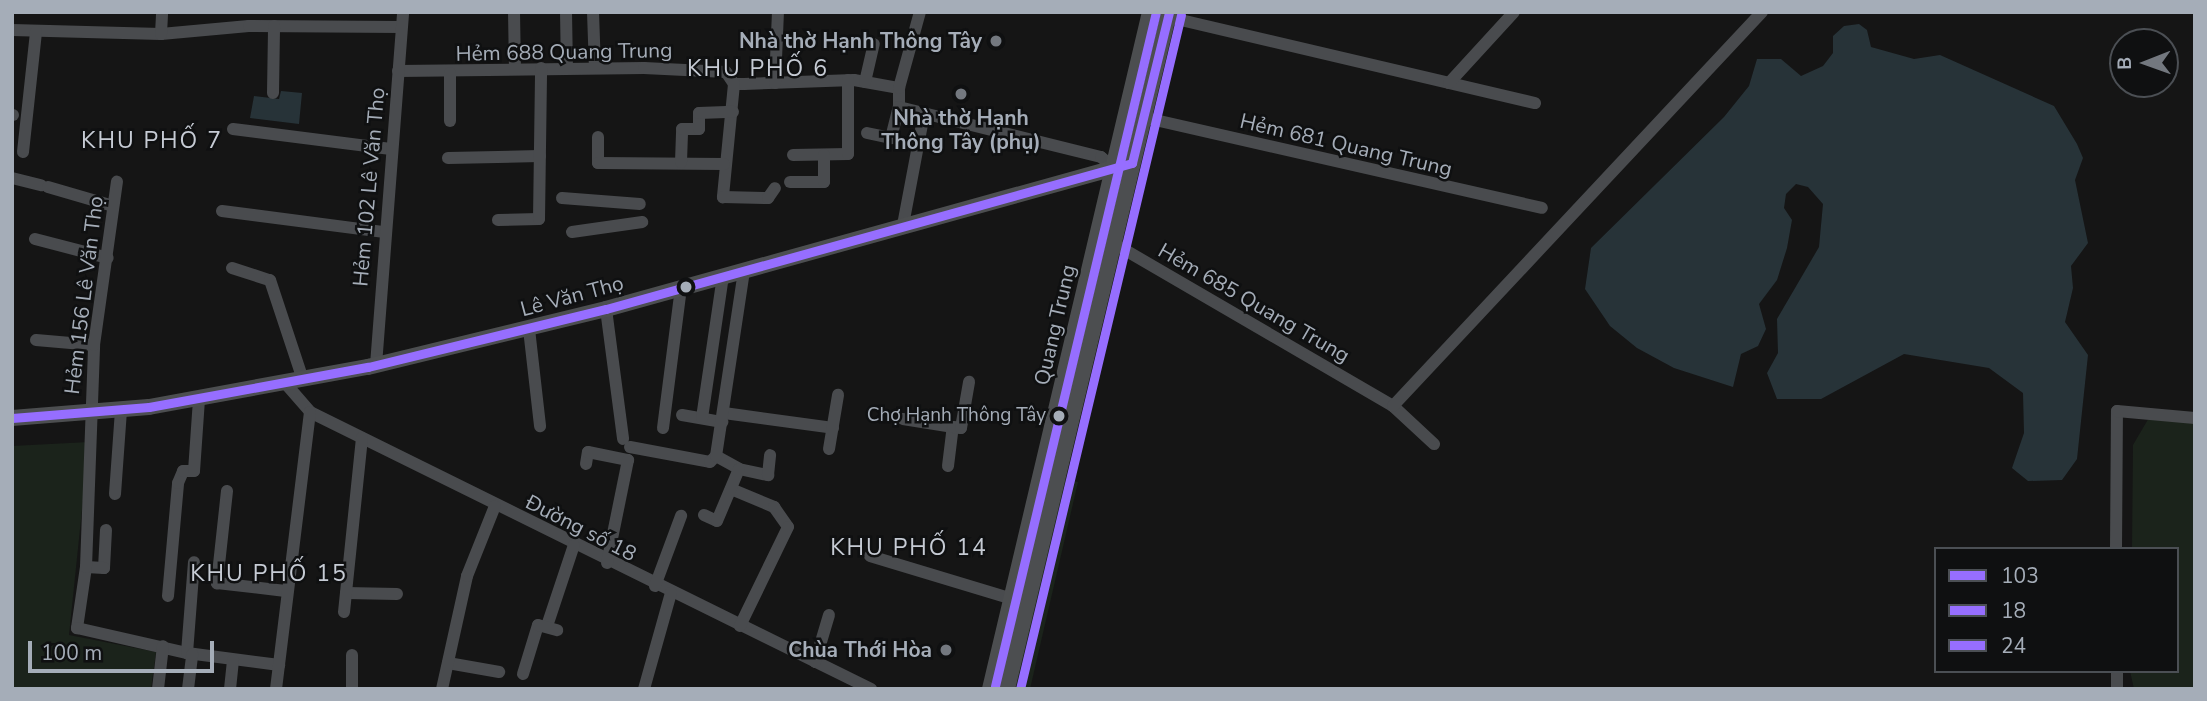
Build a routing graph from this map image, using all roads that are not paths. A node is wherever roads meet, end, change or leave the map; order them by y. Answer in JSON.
{"nodes":[{"id":1,"x":162,"y":12,"type":"edge"},
{"id":2,"x":249,"y":12,"type":"edge"},
{"id":3,"x":403,"y":12,"type":"edge"},
{"id":4,"x":514,"y":12,"type":"edge"},
{"id":5,"x":566,"y":12,"type":"edge"},
{"id":6,"x":593,"y":12,"type":"edge"},
{"id":7,"x":778,"y":12,"type":"edge"},
{"id":8,"x":920,"y":12,"type":"edge"},
{"id":9,"x":1150,"y":12,"type":"edge"},
{"id":10,"x":1514,"y":12,"type":"edge"},
{"id":11,"x":1762,"y":12,"type":"edge"},
{"id":12,"x":1169,"y":15,"type":"edge"},
{"id":13,"x":248,"y":26,"type":"junction"},
{"id":14,"x":274,"y":26,"type":"junction"},
{"id":15,"x":401,"y":27,"type":"junction"},
{"id":16,"x":12,"y":30,"type":"edge"},
{"id":17,"x":36,"y":32,"type":"junction"},
{"id":18,"x":162,"y":34,"type":"junction"},
{"id":19,"x":874,"y":44,"type":"dead end"},
{"id":20,"x":567,"y":67,"type":"junction"},
{"id":21,"x":516,"y":68,"type":"junction"},
{"id":22,"x":541,"y":68,"type":"junction"},
{"id":23,"x":595,"y":68,"type":"junction"},
{"id":24,"x":398,"y":71,"type":"junction"},
{"id":25,"x":450,"y":73,"type":"junction"},
{"id":26,"x":848,"y":80,"type":"junction"},
{"id":27,"x":865,"y":82,"type":"junction"},
{"id":28,"x":775,"y":83,"type":"junction"},
{"id":29,"x":1449,"y":83,"type":"junction"},
{"id":30,"x":734,"y":84,"type":"junction"},
{"id":31,"x":899,"y":88,"type":"junction"},
{"id":32,"x":274,"y":93,"type":"dead end"},
{"id":33,"x":1535,"y":103,"type":"dead end"},
{"id":34,"x":899,"y":107,"type":"junction"},
{"id":35,"x":733,"y":113,"type":"junction"},
{"id":36,"x":924,"y":114,"type":"junction"},
{"id":37,"x":1142,"y":117,"type":"junction"},
{"id":38,"x":450,"y":121,"type":"dead end"},
{"id":39,"x":233,"y":129,"type":"dead end"},
{"id":40,"x":867,"y":133,"type":"dead end"},
{"id":41,"x":598,"y":137,"type":"dead end"},
{"id":42,"x":391,"y":149,"type":"junction"},
{"id":43,"x":23,"y":152,"type":"dead end"},
{"id":44,"x":793,"y":155,"type":"dead end"},
{"id":45,"x":824,"y":155,"type":"junction"},
{"id":46,"x":540,"y":156,"type":"junction"},
{"id":47,"x":448,"y":158,"type":"dead end"},
{"id":48,"x":681,"y":162,"type":"junction"},
{"id":49,"x":1132,"y":163,"type":"junction"},
{"id":50,"x":724,"y":164,"type":"junction"},
{"id":51,"x":1114,"y":167,"type":"junction"},
{"id":52,"x":12,"y":178,"type":"edge"},
{"id":53,"x":117,"y":182,"type":"dead end"},
{"id":54,"x":790,"y":182,"type":"dead end"},
{"id":55,"x":775,"y":188,"type":"dead end"},
{"id":56,"x":562,"y":198,"type":"dead end"},
{"id":57,"x":640,"y":204,"type":"dead end"},
{"id":58,"x":113,"y":206,"type":"junction"},
{"id":59,"x":1542,"y":208,"type":"dead end"},
{"id":60,"x":222,"y":211,"type":"dead end"},
{"id":61,"x":498,"y":220,"type":"dead end"},
{"id":62,"x":642,"y":222,"type":"dead end"},
{"id":63,"x":902,"y":225,"type":"junction"},
{"id":64,"x":383,"y":232,"type":"junction"},
{"id":65,"x":572,"y":232,"type":"dead end"},
{"id":66,"x":36,"y":239,"type":"dead end"},
{"id":67,"x":1112,"y":243,"type":"junction"},
{"id":68,"x":108,"y":258,"type":"junction"},
{"id":69,"x":232,"y":268,"type":"dead end"},
{"id":70,"x":744,"y":270,"type":"junction"},
{"id":71,"x":723,"y":276,"type":"junction"},
{"id":72,"x":681,"y":288,"type":"junction"},
{"id":73,"x":606,"y":309,"type":"junction"},
{"id":74,"x":529,"y":329,"type":"junction"},
{"id":75,"x":36,"y":340,"type":"dead end"},
{"id":76,"x":94,"y":345,"type":"junction"},
{"id":77,"x":376,"y":365,"type":"junction"},
{"id":78,"x":303,"y":380,"type":"junction"},
{"id":79,"x":969,"y":382,"type":"dead end"},
{"id":80,"x":286,"y":384,"type":"junction"},
{"id":81,"x":838,"y":395,"type":"dead end"},
{"id":82,"x":199,"y":400,"type":"junction"},
{"id":83,"x":1393,"y":406,"type":"junction"},
{"id":84,"x":121,"y":410,"type":"junction"},
{"id":85,"x":310,"y":412,"type":"junction"},
{"id":86,"x":90,"y":413,"type":"junction"},
{"id":87,"x":682,"y":415,"type":"dead end"},
{"id":88,"x":723,"y":417,"type":"junction"},
{"id":89,"x":12,"y":418,"type":"edge"},
{"id":90,"x":702,"y":418,"type":"junction"},
{"id":91,"x":2195,"y":418,"type":"edge"},
{"id":92,"x":903,"y":419,"type":"dead end"},
{"id":93,"x":540,"y":426,"type":"dead end"},
{"id":94,"x":953,"y":427,"type":"junction"},
{"id":95,"x":663,"y":428,"type":"dead end"},
{"id":96,"x":833,"y":428,"type":"junction"},
{"id":97,"x":362,"y":438,"type":"junction"},
{"id":98,"x":1434,"y":444,"type":"dead end"},
{"id":99,"x":627,"y":449,"type":"junction"},
{"id":100,"x":829,"y":449,"type":"dead end"},
{"id":101,"x":770,"y":455,"type":"dead end"},
{"id":102,"x":716,"y":456,"type":"junction"},
{"id":103,"x":1053,"y":459,"type":"junction"},
{"id":104,"x":586,"y":464,"type":"dead end"},
{"id":105,"x":948,"y":466,"type":"dead end"},
{"id":106,"x":739,"y":469,"type":"junction"},
{"id":107,"x":732,"y":489,"type":"junction"},
{"id":108,"x":227,"y":491,"type":"dead end"},
{"id":109,"x":115,"y":494,"type":"dead end"},
{"id":110,"x":495,"y":506,"type":"junction"},
{"id":111,"x":704,"y":515,"type":"dead end"},
{"id":112,"x":681,"y":516,"type":"dead end"},
{"id":113,"x":106,"y":530,"type":"dead end"},
{"id":114,"x":574,"y":545,"type":"junction"},
{"id":115,"x":2116,"y":547,"type":"edge"},
{"id":116,"x":870,"y":556,"type":"dead end"},
{"id":117,"x":194,"y":562,"type":"dead end"},
{"id":118,"x":607,"y":563,"type":"junction"},
{"id":119,"x":86,"y":567,"type":"junction"},
{"id":120,"x":655,"y":586,"type":"junction"},
{"id":121,"x":286,"y":591,"type":"junction"},
{"id":122,"x":346,"y":593,"type":"junction"},
{"id":123,"x":671,"y":593,"type":"junction"},
{"id":124,"x":397,"y":594,"type":"dead end"},
{"id":125,"x":168,"y":596,"type":"dead end"},
{"id":126,"x":1012,"y":599,"type":"junction"},
{"id":127,"x":344,"y":612,"type":"dead end"},
{"id":128,"x":830,"y":615,"type":"dead end"},
{"id":129,"x":740,"y":626,"type":"junction"},
{"id":130,"x":163,"y":646,"type":"junction"},
{"id":131,"x":190,"y":653,"type":"junction"},
{"id":132,"x":352,"y":655,"type":"dead end"},
{"id":133,"x":233,"y":660,"type":"junction"},
{"id":134,"x":815,"y":662,"type":"junction"},
{"id":135,"x":449,"y":663,"type":"junction"},
{"id":136,"x":279,"y":666,"type":"junction"},
{"id":137,"x":499,"y":672,"type":"dead end"},
{"id":138,"x":523,"y":674,"type":"dead end"},
{"id":139,"x":158,"y":689,"type":"edge"},
{"id":140,"x":188,"y":689,"type":"edge"},
{"id":141,"x":230,"y":689,"type":"edge"},
{"id":142,"x":276,"y":689,"type":"edge"},
{"id":143,"x":352,"y":689,"type":"edge"},
{"id":144,"x":442,"y":689,"type":"edge"},
{"id":145,"x":644,"y":689,"type":"edge"},
{"id":146,"x":871,"y":689,"type":"edge"},
{"id":147,"x":990,"y":689,"type":"edge"},
{"id":148,"x":1007,"y":689,"type":"edge"}],
"edges":[{"from":1,"to":18,"type":"street"},
{"from":2,"to":13,"type":"street"},
{"from":3,"to":15,"type":"street","name":"Hẻm 102 Lê Văn Thọ"},
{"from":4,"to":21,"type":"street"},
{"from":5,"to":20,"type":"street"},
{"from":6,"to":23,"type":"street"},
{"from":7,"to":28,"type":"street"},
{"from":8,"to":31,"type":"street"},
{"from":9,"to":51,"type":"main road","name":"Quang Trung"},
{"from":10,"to":29,"type":"street"},
{"from":11,"to":83,"type":"street"},
{"from":12,"to":29,"type":"street"},
{"from":12,"to":37,"type":"main road","name":"Quang Trung"},
{"from":13,"to":14,"type":"street"},
{"from":13,"to":18,"type":"street"},
{"from":14,"to":15,"type":"street"},
{"from":14,"to":32,"type":"street"},
{"from":15,"to":24,"type":"street","name":"Hẻm 102 Lê Văn Thọ"},
{"from":16,"to":17,"type":"street"},
{"from":17,"to":18,"type":"street"},
{"from":17,"to":43,"type":"street"},
{"from":19,"to":27,"type":"street"},
{"from":20,"to":22,"type":"street","name":"Hẻm 688 Quang Trung"},
{"from":20,"to":23,"type":"street","name":"Hẻm 688 Quang Trung"},
{"from":21,"to":22,"type":"street","name":"Hẻm 688 Quang Trung"},
{"from":21,"to":25,"type":"street","name":"Hẻm 688 Quang Trung"},
{"from":22,"to":46,"type":"street"},
{"from":23,"to":30,"type":"street","name":"Hẻm 688 Quang Trung"},
{"from":24,"to":25,"type":"street","name":"Hẻm 688 Quang Trung"},
{"from":24,"to":42,"type":"street","name":"Hẻm 102 Lê Văn Thọ"},
{"from":25,"to":38,"type":"street"},
{"from":26,"to":27,"type":"street","name":"Hẻm 688 Quang Trung"},
{"from":26,"to":28,"type":"street","name":"Hẻm 688 Quang Trung"},
{"from":26,"to":45,"type":"street"},
{"from":27,"to":31,"type":"street","name":"Hẻm 688 Quang Trung"},
{"from":28,"to":30,"type":"street","name":"Hẻm 688 Quang Trung"},
{"from":29,"to":33,"type":"street"},
{"from":30,"to":35,"type":"street"},
{"from":31,"to":34,"type":"street"},
{"from":34,"to":36,"type":"street"},
{"from":34,"to":40,"type":"street"},
{"from":35,"to":48,"type":"street"},
{"from":35,"to":50,"type":"street"},
{"from":36,"to":51,"type":"street"},
{"from":36,"to":63,"type":"street"},
{"from":37,"to":49,"type":"main road","name":"Quang Trung"},
{"from":37,"to":59,"type":"street","name":"Hẻm 681 Quang Trung"},
{"from":39,"to":42,"type":"street"},
{"from":41,"to":48,"type":"street"},
{"from":42,"to":64,"type":"street","name":"Hẻm 102 Lê Văn Thọ"},
{"from":44,"to":45,"type":"street"},
{"from":45,"to":54,"type":"street"},
{"from":46,"to":47,"type":"street"},
{"from":46,"to":61,"type":"street"},
{"from":48,"to":50,"type":"street"},
{"from":49,"to":51,"type":"main road","name":"Lê Văn Thọ"},
{"from":49,"to":67,"type":"main road","name":"Quang Trung"},
{"from":50,"to":55,"type":"street"},
{"from":51,"to":63,"type":"main road","name":"Lê Văn Thọ"},
{"from":51,"to":103,"type":"main road","name":"Quang Trung"},
{"from":52,"to":58,"type":"street"},
{"from":53,"to":58,"type":"street","name":"Hẻm 156 Lê Văn Thọ"},
{"from":56,"to":57,"type":"street"},
{"from":58,"to":68,"type":"street","name":"Hẻm 156 Lê Văn Thọ"},
{"from":60,"to":64,"type":"street"},
{"from":62,"to":65,"type":"street"},
{"from":63,"to":70,"type":"main road","name":"Lê Văn Thọ"},
{"from":64,"to":77,"type":"street","name":"Hẻm 102 Lê Văn Thọ"},
{"from":66,"to":68,"type":"street"},
{"from":67,"to":83,"type":"street","name":"Hẻm 685 Quang Trung"},
{"from":67,"to":103,"type":"main road","name":"Quang Trung"},
{"from":68,"to":76,"type":"street","name":"Hẻm 156 Lê Văn Thọ"},
{"from":69,"to":78,"type":"street"},
{"from":70,"to":71,"type":"main road","name":"Lê Văn Thọ"},
{"from":70,"to":88,"type":"street"},
{"from":71,"to":72,"type":"main road","name":"Lê Văn Thọ"},
{"from":71,"to":90,"type":"street"},
{"from":72,"to":73,"type":"main road","name":"Lê Văn Thọ"},
{"from":72,"to":95,"type":"street"},
{"from":73,"to":74,"type":"main road","name":"Lê Văn Thọ"},
{"from":73,"to":99,"type":"street"},
{"from":74,"to":77,"type":"main road","name":"Lê Văn Thọ"},
{"from":74,"to":93,"type":"street"},
{"from":75,"to":76,"type":"street"},
{"from":76,"to":86,"type":"street","name":"Hẻm 156 Lê Văn Thọ"},
{"from":77,"to":78,"type":"main road","name":"Lê Văn Thọ"},
{"from":78,"to":80,"type":"main road","name":"Lê Văn Thọ"},
{"from":79,"to":94,"type":"street"},
{"from":80,"to":82,"type":"main road","name":"Lê Văn Thọ"},
{"from":80,"to":85,"type":"street","name":"Đường số 18"},
{"from":81,"to":96,"type":"street"},
{"from":82,"to":84,"type":"main road","name":"Lê Văn Thọ"},
{"from":82,"to":125,"type":"street"},
{"from":83,"to":98,"type":"street","name":"Hẻm 685 Quang Trung"},
{"from":84,"to":86,"type":"main road","name":"Lê Văn Thọ"},
{"from":84,"to":109,"type":"street"},
{"from":85,"to":97,"type":"street","name":"Đường số 18"},
{"from":85,"to":121,"type":"street"},
{"from":86,"to":89,"type":"main road","name":"Lê Văn Thọ"},
{"from":86,"to":119,"type":"street","name":"Hẻm 156 Lê Văn Thọ"},
{"from":87,"to":90,"type":"street"},
{"from":88,"to":90,"type":"street"},
{"from":88,"to":96,"type":"street"},
{"from":88,"to":102,"type":"street"},
{"from":91,"to":115,"type":"street"},
{"from":92,"to":94,"type":"street"},
{"from":94,"to":105,"type":"street"},
{"from":96,"to":100,"type":"street"},
{"from":97,"to":110,"type":"street","name":"Đường số 18"},
{"from":97,"to":122,"type":"street"},
{"from":99,"to":102,"type":"street"},
{"from":99,"to":104,"type":"street"},
{"from":99,"to":118,"type":"street"},
{"from":101,"to":106,"type":"street"},
{"from":102,"to":106,"type":"street"},
{"from":103,"to":126,"type":"main road","name":"Quang Trung"},
{"from":103,"to":148,"type":"main road","name":"Quang Trung"},
{"from":106,"to":107,"type":"street"},
{"from":107,"to":111,"type":"street"},
{"from":107,"to":129,"type":"street"},
{"from":108,"to":121,"type":"street"},
{"from":110,"to":114,"type":"street","name":"Đường số 18"},
{"from":110,"to":135,"type":"street"},
{"from":112,"to":120,"type":"street"},
{"from":113,"to":119,"type":"street"},
{"from":114,"to":118,"type":"street","name":"Đường số 18"},
{"from":114,"to":138,"type":"street"},
{"from":116,"to":126,"type":"street"},
{"from":117,"to":131,"type":"street"},
{"from":118,"to":120,"type":"street","name":"Đường số 18"},
{"from":119,"to":130,"type":"street","name":"Hẻm 156 Lê Văn Thọ"},
{"from":120,"to":123,"type":"street","name":"Đường số 18"},
{"from":121,"to":136,"type":"street"},
{"from":122,"to":124,"type":"street"},
{"from":122,"to":127,"type":"street"},
{"from":123,"to":129,"type":"street","name":"Đường số 18"},
{"from":123,"to":145,"type":"street"},
{"from":126,"to":147,"type":"main road","name":"Quang Trung"},
{"from":128,"to":134,"type":"street"},
{"from":129,"to":134,"type":"street","name":"Đường số 18"},
{"from":130,"to":131,"type":"street"},
{"from":130,"to":139,"type":"street"},
{"from":131,"to":133,"type":"street"},
{"from":131,"to":140,"type":"street"},
{"from":132,"to":143,"type":"street"},
{"from":133,"to":136,"type":"street"},
{"from":133,"to":141,"type":"street"},
{"from":134,"to":146,"type":"street","name":"Đường số 18"},
{"from":135,"to":137,"type":"street"},
{"from":135,"to":144,"type":"street"},
{"from":136,"to":142,"type":"street"}]}
